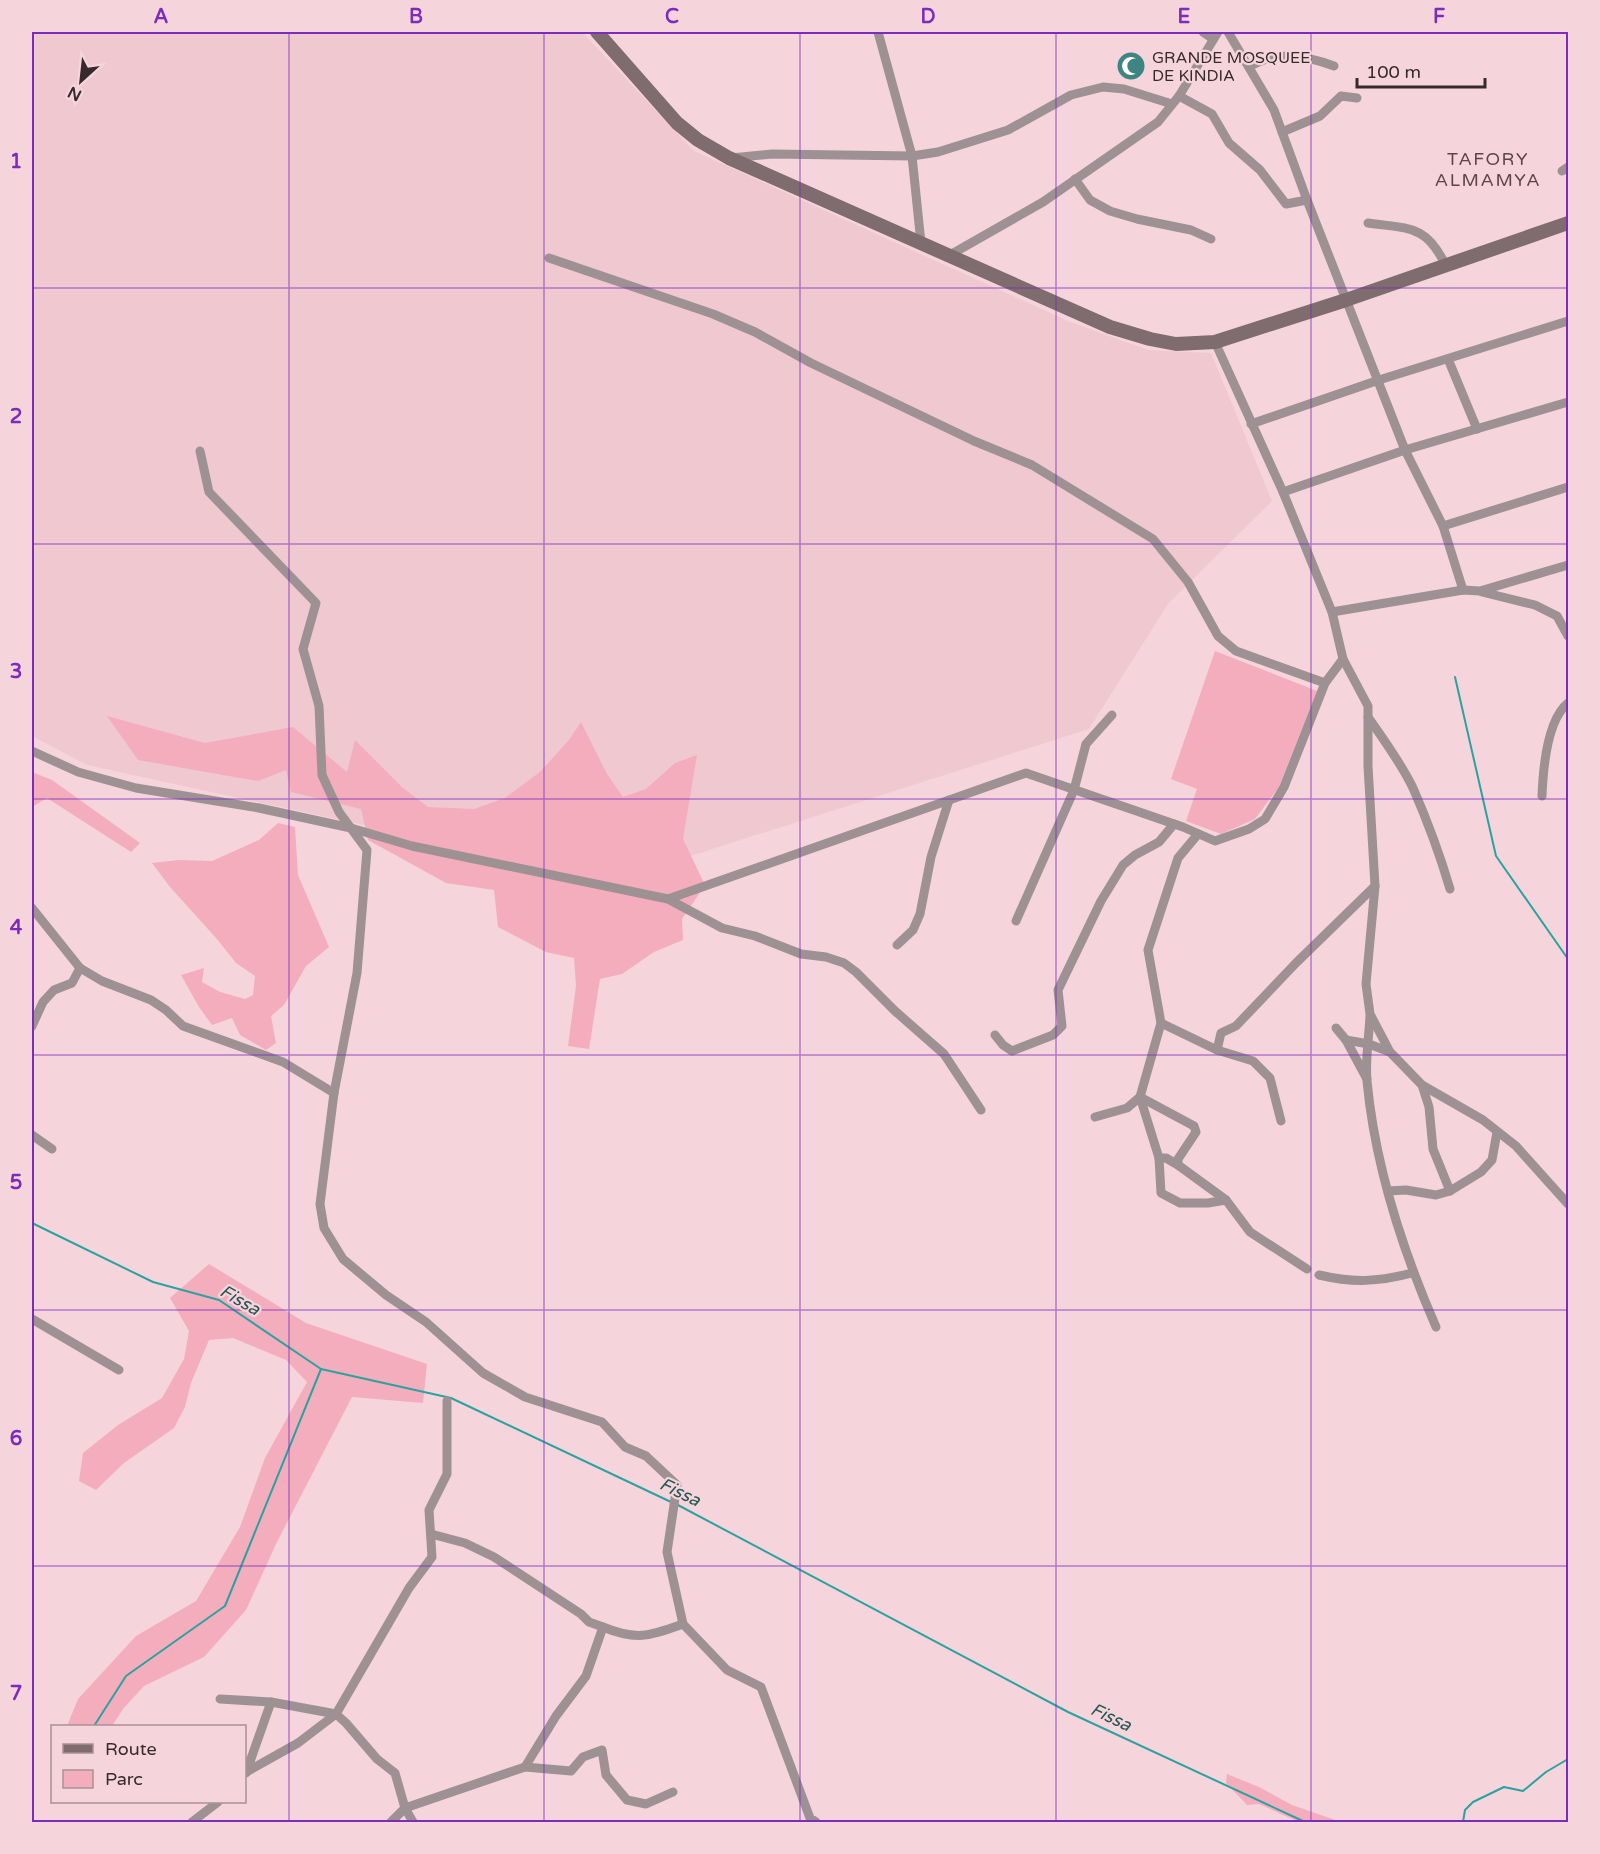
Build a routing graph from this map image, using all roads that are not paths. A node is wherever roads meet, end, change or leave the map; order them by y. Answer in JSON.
{"nodes":[{"id":1,"x":597,"y":32,"type":"edge"},
{"id":2,"x":878,"y":32,"type":"edge"},
{"id":3,"x":1203,"y":32,"type":"edge"},
{"id":4,"x":1227,"y":32,"type":"edge"},
{"id":5,"x":1216,"y":35,"type":"edge"},
{"id":6,"x":1334,"y":66,"type":"dead end"},
{"id":7,"x":1249,"y":67,"type":"junction"},
{"id":8,"x":1179,"y":96,"type":"junction"},
{"id":9,"x":1357,"y":98,"type":"dead end"},
{"id":10,"x":1172,"y":104,"type":"junction"},
{"id":11,"x":1282,"y":132,"type":"junction"},
{"id":12,"x":912,"y":156,"type":"junction"},
{"id":13,"x":729,"y":158,"type":"junction"},
{"id":14,"x":1075,"y":179,"type":"junction"},
{"id":15,"x":1307,"y":200,"type":"junction"},
{"id":16,"x":1368,"y":223,"type":"dead end"},
{"id":17,"x":1569,"y":223,"type":"edge"},
{"id":18,"x":1211,"y":239,"type":"dead end"},
{"id":19,"x":921,"y":243,"type":"junction"},
{"id":20,"x":950,"y":255,"type":"junction"},
{"id":21,"x":549,"y":258,"type":"dead end"},
{"id":22,"x":1446,"y":266,"type":"junction"},
{"id":23,"x":1346,"y":300,"type":"junction"},
{"id":24,"x":1569,"y":321,"type":"edge"},
{"id":25,"x":1215,"y":342,"type":"junction"},
{"id":26,"x":1448,"y":359,"type":"junction"},
{"id":27,"x":1379,"y":380,"type":"junction"},
{"id":28,"x":1569,"y":402,"type":"edge"},
{"id":29,"x":1251,"y":424,"type":"junction"},
{"id":30,"x":1477,"y":429,"type":"junction"},
{"id":31,"x":1405,"y":450,"type":"junction"},
{"id":32,"x":200,"y":451,"type":"dead end"},
{"id":33,"x":1569,"y":487,"type":"edge"},
{"id":34,"x":1283,"y":492,"type":"junction"},
{"id":35,"x":1443,"y":526,"type":"junction"},
{"id":36,"x":1569,"y":565,"type":"edge"},
{"id":37,"x":1463,"y":590,"type":"junction"},
{"id":38,"x":1480,"y":591,"type":"junction"},
{"id":39,"x":1332,"y":612,"type":"junction"},
{"id":40,"x":1569,"y":636,"type":"edge"},
{"id":41,"x":1343,"y":659,"type":"junction"},
{"id":42,"x":1325,"y":683,"type":"junction"},
{"id":43,"x":1569,"y":703,"type":"edge"},
{"id":44,"x":1112,"y":715,"type":"dead end"},
{"id":45,"x":1368,"y":717,"type":"junction"},
{"id":46,"x":32,"y":751,"type":"edge"},
{"id":47,"x":1074,"y":790,"type":"junction"},
{"id":48,"x":1542,"y":796,"type":"dead end"},
{"id":49,"x":949,"y":800,"type":"junction"},
{"id":50,"x":1174,"y":824,"type":"junction"},
{"id":51,"x":351,"y":828,"type":"junction"},
{"id":52,"x":1198,"y":834,"type":"junction"},
{"id":53,"x":1375,"y":886,"type":"junction"},
{"id":54,"x":1450,"y":889,"type":"dead end"},
{"id":55,"x":668,"y":899,"type":"junction"},
{"id":56,"x":32,"y":908,"type":"edge"},
{"id":57,"x":1016,"y":921,"type":"dead end"},
{"id":58,"x":897,"y":945,"type":"dead end"},
{"id":59,"x":80,"y":968,"type":"junction"},
{"id":60,"x":1370,"y":1014,"type":"junction"},
{"id":61,"x":1161,"y":1023,"type":"junction"},
{"id":62,"x":32,"y":1026,"type":"edge"},
{"id":63,"x":1336,"y":1028,"type":"dead end"},
{"id":64,"x":995,"y":1035,"type":"dead end"},
{"id":65,"x":1346,"y":1040,"type":"junction"},
{"id":66,"x":1369,"y":1044,"type":"junction"},
{"id":67,"x":1217,"y":1050,"type":"junction"},
{"id":68,"x":1390,"y":1052,"type":"junction"},
{"id":69,"x":1367,"y":1079,"type":"junction"},
{"id":70,"x":1422,"y":1085,"type":"junction"},
{"id":71,"x":334,"y":1093,"type":"junction"},
{"id":72,"x":1140,"y":1097,"type":"junction"},
{"id":73,"x":981,"y":1110,"type":"dead end"},
{"id":74,"x":1095,"y":1117,"type":"dead end"},
{"id":75,"x":1281,"y":1121,"type":"dead end"},
{"id":76,"x":1497,"y":1131,"type":"junction"},
{"id":77,"x":32,"y":1135,"type":"edge"},
{"id":78,"x":52,"y":1149,"type":"dead end"},
{"id":79,"x":1159,"y":1158,"type":"junction"},
{"id":80,"x":1178,"y":1165,"type":"junction"},
{"id":81,"x":1388,"y":1191,"type":"junction"},
{"id":82,"x":1450,"y":1191,"type":"junction"},
{"id":83,"x":1226,"y":1200,"type":"junction"},
{"id":84,"x":1569,"y":1203,"type":"edge"},
{"id":85,"x":1307,"y":1269,"type":"dead end"},
{"id":86,"x":1413,"y":1273,"type":"junction"},
{"id":87,"x":1319,"y":1275,"type":"dead end"},
{"id":88,"x":32,"y":1319,"type":"edge"},
{"id":89,"x":1436,"y":1327,"type":"dead end"},
{"id":90,"x":119,"y":1370,"type":"dead end"},
{"id":91,"x":447,"y":1401,"type":"dead end"},
{"id":92,"x":431,"y":1534,"type":"junction"},
{"id":93,"x":683,"y":1624,"type":"junction"},
{"id":94,"x":603,"y":1627,"type":"junction"},
{"id":95,"x":220,"y":1700,"type":"dead end"},
{"id":96,"x":271,"y":1702,"type":"junction"},
{"id":97,"x":336,"y":1714,"type":"junction"},
{"id":98,"x":525,"y":1767,"type":"junction"},
{"id":99,"x":246,"y":1772,"type":"edge"},
{"id":100,"x":673,"y":1792,"type":"dead end"},
{"id":101,"x":217,"y":1803,"type":"edge"},
{"id":102,"x":405,"y":1808,"type":"junction"},
{"id":103,"x":192,"y":1822,"type":"edge"},
{"id":104,"x":391,"y":1822,"type":"edge"},
{"id":105,"x":413,"y":1822,"type":"edge"},
{"id":106,"x":816,"y":1822,"type":"edge"}],
"edges":[{"from":1,"to":13,"type":"main road"},
{"from":2,"to":12,"type":"street"},
{"from":3,"to":5,"type":"street"},
{"from":4,"to":7,"type":"street"},
{"from":5,"to":8,"type":"street"},
{"from":6,"to":7,"type":"street"},
{"from":7,"to":11,"type":"street"},
{"from":8,"to":10,"type":"street"},
{"from":8,"to":15,"type":"street"},
{"from":9,"to":11,"type":"street"},
{"from":10,"to":12,"type":"street"},
{"from":10,"to":14,"type":"street"},
{"from":11,"to":15,"type":"street"},
{"from":12,"to":13,"type":"street"},
{"from":12,"to":19,"type":"street"},
{"from":13,"to":19,"type":"main road"},
{"from":14,"to":18,"type":"street"},
{"from":14,"to":20,"type":"street"},
{"from":15,"to":23,"type":"street"},
{"from":16,"to":22,"type":"street"},
{"from":17,"to":22,"type":"main road"},
{"from":19,"to":20,"type":"main road"},
{"from":20,"to":25,"type":"main road"},
{"from":21,"to":42,"type":"street"},
{"from":22,"to":23,"type":"main road"},
{"from":23,"to":25,"type":"main road"},
{"from":23,"to":27,"type":"street"},
{"from":24,"to":26,"type":"street"},
{"from":25,"to":29,"type":"street"},
{"from":26,"to":27,"type":"street"},
{"from":26,"to":30,"type":"street"},
{"from":27,"to":29,"type":"street"},
{"from":27,"to":31,"type":"street"},
{"from":28,"to":30,"type":"street"},
{"from":29,"to":34,"type":"street"},
{"from":30,"to":31,"type":"street"},
{"from":31,"to":34,"type":"street"},
{"from":31,"to":35,"type":"street"},
{"from":32,"to":51,"type":"street"},
{"from":33,"to":35,"type":"street"},
{"from":34,"to":39,"type":"street"},
{"from":35,"to":37,"type":"street"},
{"from":36,"to":38,"type":"street"},
{"from":37,"to":38,"type":"street"},
{"from":37,"to":39,"type":"street"},
{"from":38,"to":40,"type":"street"},
{"from":39,"to":41,"type":"street"},
{"from":41,"to":42,"type":"street"},
{"from":41,"to":45,"type":"street"},
{"from":42,"to":52,"type":"street"},
{"from":43,"to":48,"type":"street"},
{"from":44,"to":47,"type":"street"},
{"from":45,"to":53,"type":"street"},
{"from":45,"to":54,"type":"street"},
{"from":46,"to":51,"type":"street"},
{"from":47,"to":49,"type":"street"},
{"from":47,"to":50,"type":"street"},
{"from":47,"to":57,"type":"street"},
{"from":49,"to":55,"type":"street"},
{"from":49,"to":58,"type":"street"},
{"from":50,"to":52,"type":"street"},
{"from":50,"to":64,"type":"street"},
{"from":51,"to":55,"type":"street"},
{"from":51,"to":71,"type":"street"},
{"from":52,"to":61,"type":"street"},
{"from":53,"to":60,"type":"street"},
{"from":53,"to":67,"type":"street"},
{"from":55,"to":73,"type":"street"},
{"from":56,"to":59,"type":"street"},
{"from":59,"to":62,"type":"street"},
{"from":59,"to":71,"type":"street"},
{"from":60,"to":66,"type":"street"},
{"from":60,"to":68,"type":"street"},
{"from":61,"to":67,"type":"street"},
{"from":61,"to":72,"type":"street"},
{"from":63,"to":65,"type":"street"},
{"from":65,"to":66,"type":"street"},
{"from":65,"to":69,"type":"street"},
{"from":66,"to":68,"type":"street"},
{"from":66,"to":69,"type":"street"},
{"from":67,"to":75,"type":"street"},
{"from":68,"to":70,"type":"street"},
{"from":69,"to":81,"type":"street"},
{"from":70,"to":76,"type":"street"},
{"from":70,"to":82,"type":"street"},
{"from":71,"to":93,"type":"street"},
{"from":72,"to":74,"type":"street"},
{"from":72,"to":79,"type":"street"},
{"from":72,"to":80,"type":"street"},
{"from":76,"to":82,"type":"street"},
{"from":76,"to":84,"type":"street"},
{"from":77,"to":78,"type":"street"},
{"from":79,"to":80,"type":"street"},
{"from":79,"to":83,"type":"street"},
{"from":80,"to":83,"type":"street"},
{"from":81,"to":82,"type":"street"},
{"from":81,"to":86,"type":"street"},
{"from":83,"to":85,"type":"street"},
{"from":86,"to":87,"type":"street"},
{"from":86,"to":89,"type":"street"},
{"from":88,"to":90,"type":"street"},
{"from":91,"to":92,"type":"street"},
{"from":92,"to":94,"type":"street"},
{"from":92,"to":97,"type":"street"},
{"from":93,"to":94,"type":"street"},
{"from":93,"to":106,"type":"street"},
{"from":94,"to":98,"type":"street"},
{"from":95,"to":96,"type":"street"},
{"from":96,"to":97,"type":"street"},
{"from":96,"to":99,"type":"street"},
{"from":97,"to":99,"type":"street"},
{"from":97,"to":102,"type":"street"},
{"from":98,"to":100,"type":"street"},
{"from":98,"to":102,"type":"street"},
{"from":101,"to":103,"type":"street"},
{"from":102,"to":104,"type":"street"},
{"from":102,"to":105,"type":"street"}]}
